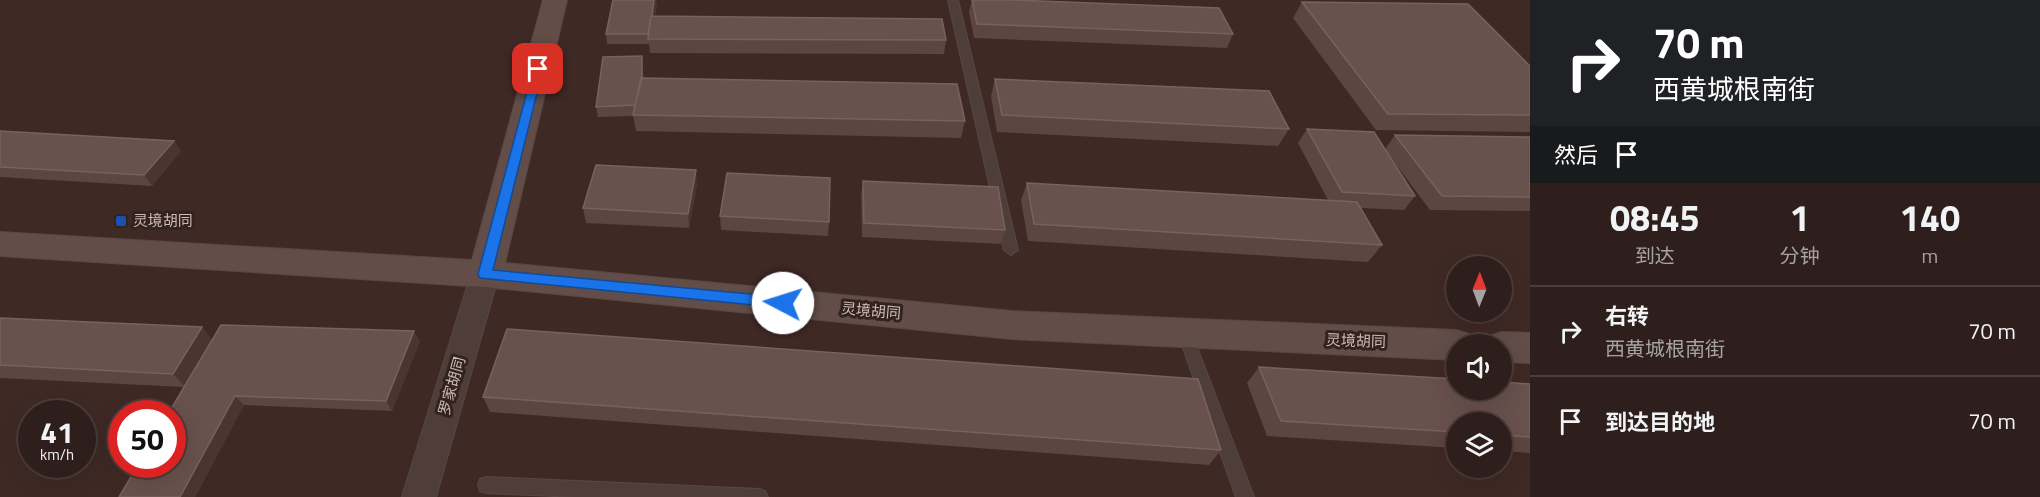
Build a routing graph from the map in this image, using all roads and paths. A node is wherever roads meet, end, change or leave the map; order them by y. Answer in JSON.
{"nodes":[{"id":1,"x":555,"y":0,"type":"edge"},
{"id":2,"x":953,"y":0,"type":"edge"},
{"id":3,"x":0,"y":244,"type":"edge"},
{"id":4,"x":1011,"y":250,"type":"dead end"},
{"id":5,"x":485,"y":274,"type":"junction"},
{"id":6,"x":1185,"y":334,"type":"junction"},
{"id":7,"x":1446,"y":345,"type":"edge"},
{"id":8,"x":1512,"y":347,"type":"edge"},
{"id":9,"x":1530,"y":348,"type":"edge"},
{"id":10,"x":486,"y":485,"type":"dead end"},
{"id":11,"x":419,"y":497,"type":"edge"},
{"id":12,"x":759,"y":497,"type":"edge"},
{"id":13,"x":1245,"y":497,"type":"edge"}],
"edges":[{"from":1,"to":5,"type":"main road"},
{"from":2,"to":4,"type":"lane"},
{"from":3,"to":5,"type":"main road","name":"灵境胡同"},
{"from":5,"to":6,"type":"main road","name":"灵境胡同"},
{"from":5,"to":11,"type":"street","name":"罗家胡同"},
{"from":6,"to":7,"type":"main road","name":"灵境胡同"},
{"from":6,"to":13,"type":"lane"},
{"from":8,"to":9,"type":"main road"},
{"from":10,"to":12,"type":"lane"}]}
